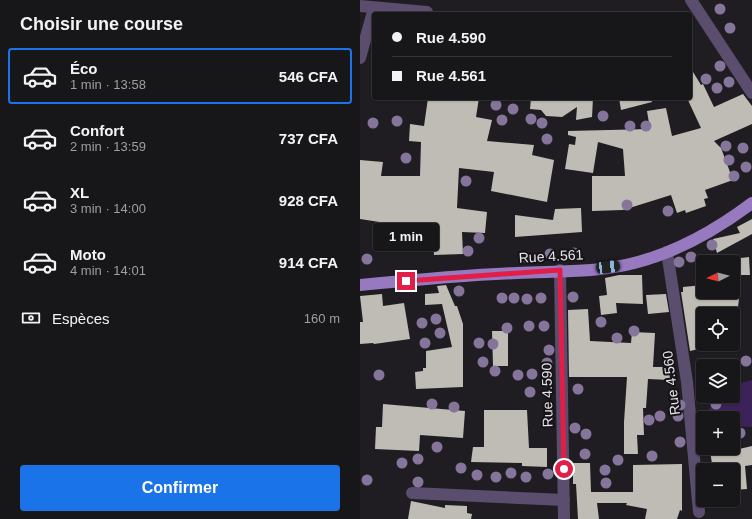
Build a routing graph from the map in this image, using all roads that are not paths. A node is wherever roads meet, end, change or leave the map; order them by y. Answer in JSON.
{"nodes":[{"id":1,"x":691,"y":0,"type":"edge"},
{"id":2,"x":360,"y":6,"type":"edge"},
{"id":3,"x":374,"y":8,"type":"junction"},
{"id":4,"x":373,"y":12,"type":"edge"},
{"id":5,"x":427,"y":12,"type":"dead end"},
{"id":6,"x":372,"y":14,"type":"edge"},
{"id":7,"x":363,"y":41,"type":"edge"},
{"id":8,"x":360,"y":58,"type":"edge"},
{"id":9,"x":752,"y":93,"type":"edge"},
{"id":10,"x":752,"y":204,"type":"edge"},
{"id":11,"x":667,"y":252,"type":"junction"},
{"id":12,"x":560,"y":270,"type":"junction"},
{"id":13,"x":360,"y":285,"type":"edge"},
{"id":14,"x":412,"y":493,"type":"dead end"},
{"id":15,"x":564,"y":500,"type":"junction"},
{"id":16,"x":699,"y":512,"type":"dead end"},
{"id":17,"x":564,"y":519,"type":"edge"}],
"edges":[{"from":1,"to":9,"type":"street"},
{"from":2,"to":3,"type":"street"},
{"from":3,"to":4,"type":"street"},
{"from":3,"to":5,"type":"street"},
{"from":6,"to":7,"type":"street"},
{"from":7,"to":8,"type":"street"},
{"from":10,"to":11,"type":"main road","name":"Rue 4.561"},
{"from":11,"to":12,"type":"main road","name":"Rue 4.561"},
{"from":11,"to":16,"type":"street","name":"Rue 4.560"},
{"from":12,"to":13,"type":"main road","name":"Rue 4.561"},
{"from":12,"to":15,"type":"street","name":"Rue 4.590"},
{"from":14,"to":15,"type":"street"},
{"from":15,"to":17,"type":"street","name":"Rue 4.590"}]}
